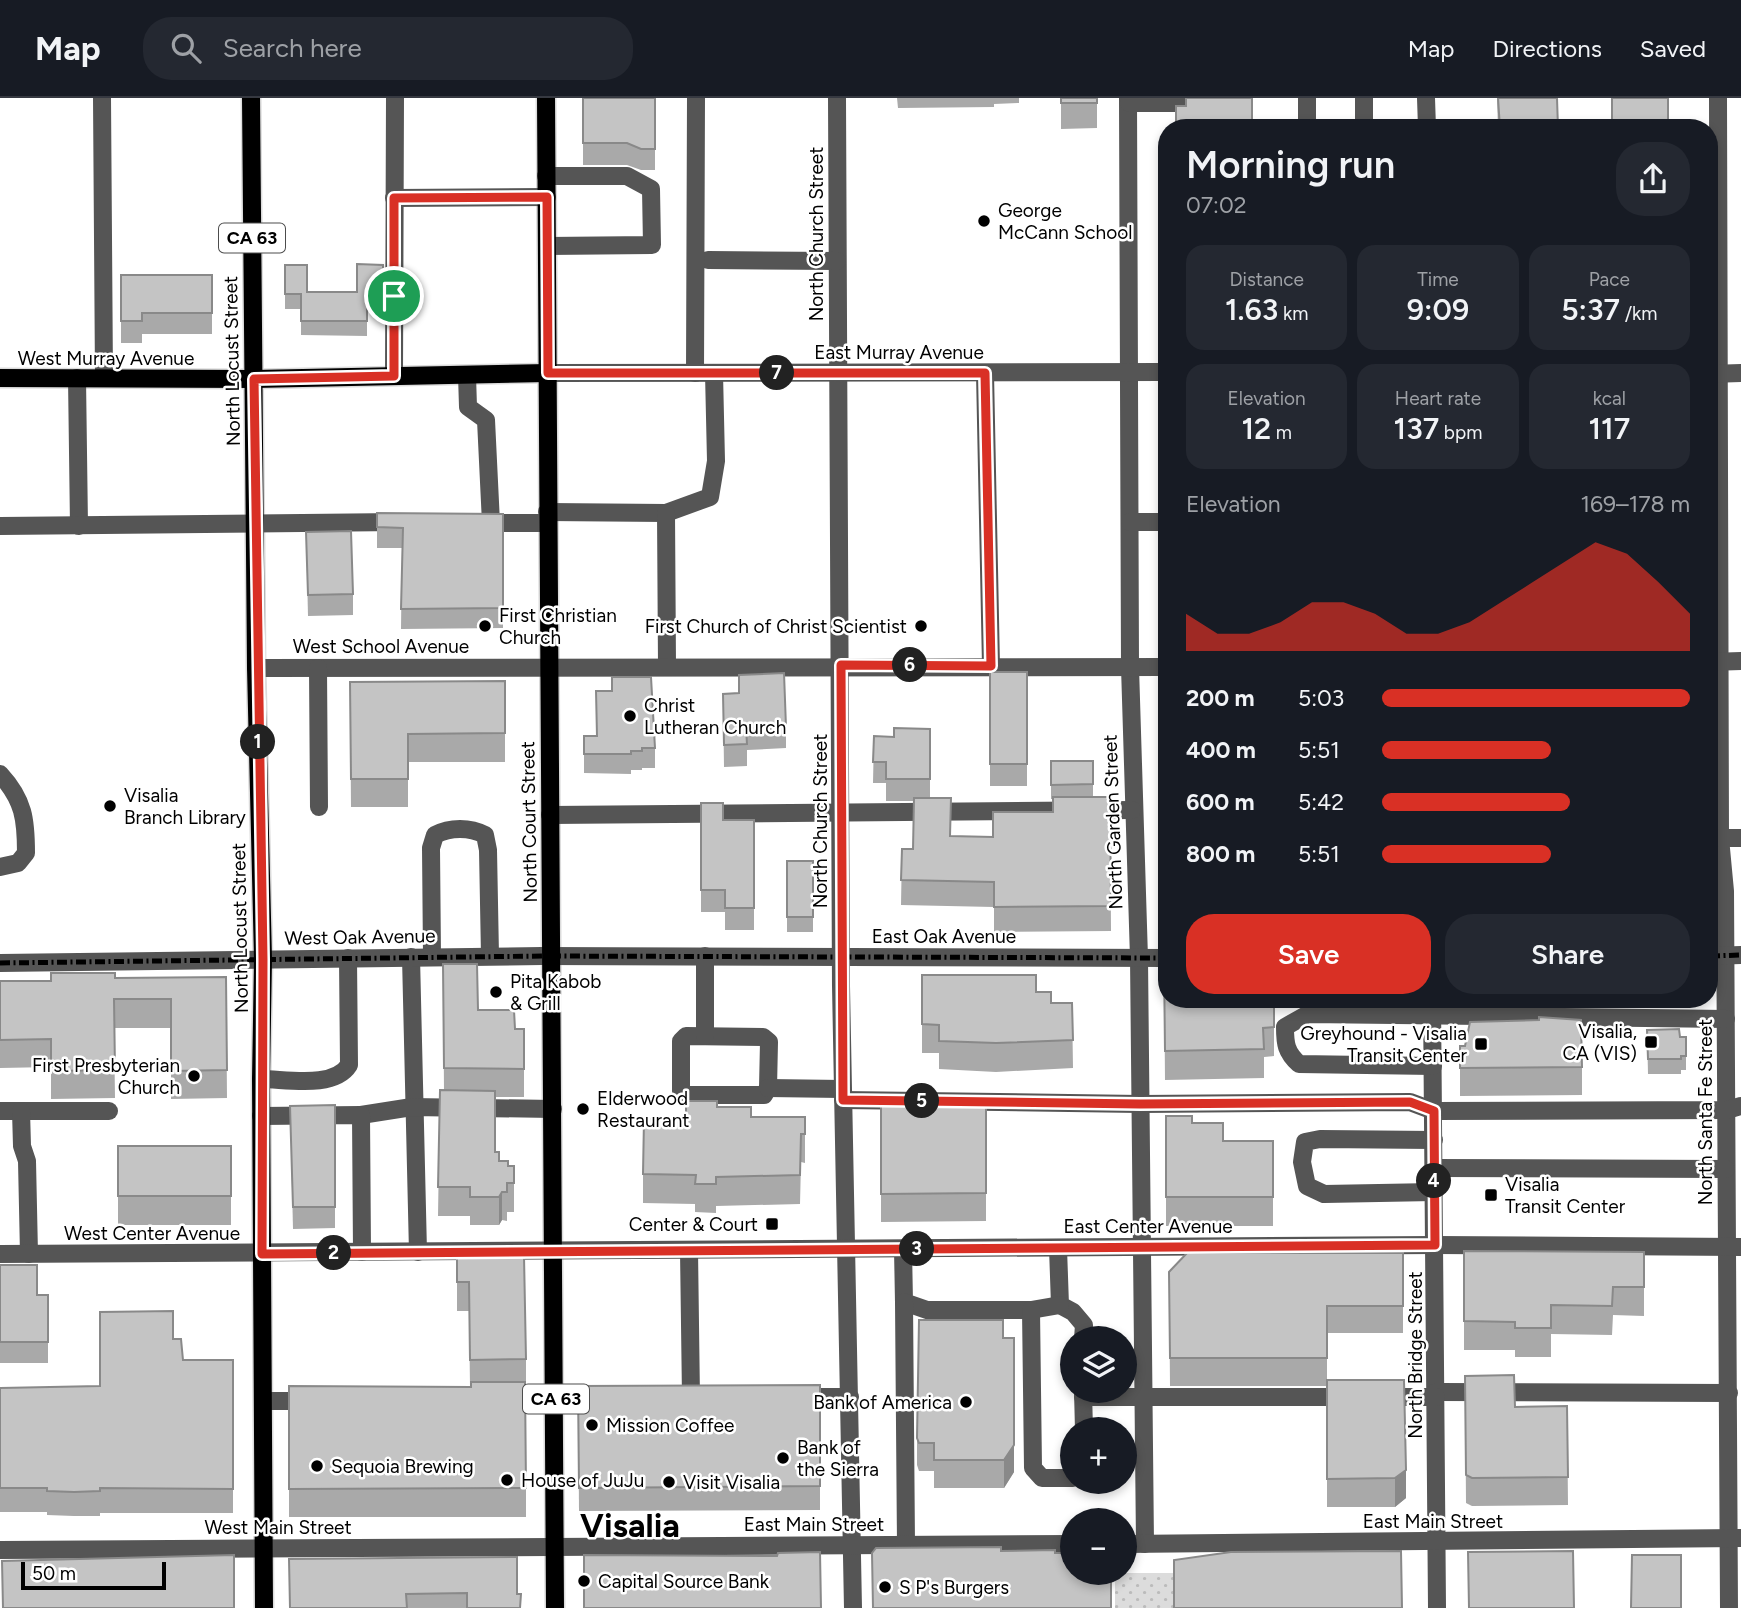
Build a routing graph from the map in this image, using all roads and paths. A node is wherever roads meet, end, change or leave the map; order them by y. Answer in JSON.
{"nodes":[{"id":1,"x":102,"y":98,"type":"edge"},
{"id":2,"x":251,"y":98,"type":"edge"},
{"id":3,"x":395,"y":98,"type":"edge"},
{"id":4,"x":546,"y":98,"type":"edge"},
{"id":5,"x":696,"y":98,"type":"edge"},
{"id":6,"x":837,"y":98,"type":"edge"},
{"id":7,"x":1243,"y":98,"type":"edge"},
{"id":8,"x":1307,"y":98,"type":"edge"},
{"id":9,"x":1364,"y":98,"type":"edge"},
{"id":10,"x":1426,"y":98,"type":"edge"},
{"id":11,"x":1718,"y":98,"type":"edge"},
{"id":12,"x":1129,"y":101,"type":"edge"},
{"id":13,"x":1189,"y":101,"type":"edge"},
{"id":14,"x":1307,"y":119,"type":"edge"},
{"id":15,"x":1364,"y":119,"type":"edge"},
{"id":16,"x":1427,"y":119,"type":"edge"},
{"id":17,"x":1717,"y":119,"type":"edge"},
{"id":18,"x":546,"y":176,"type":"junction"},
{"id":19,"x":547,"y":197,"type":"junction"},
{"id":20,"x":394,"y":198,"type":"junction"},
{"id":21,"x":547,"y":246,"type":"junction"},
{"id":22,"x":708,"y":260,"type":"dead end"},
{"id":23,"x":837,"y":261,"type":"junction"},
{"id":24,"x":1158,"y":372,"type":"edge"},
{"id":25,"x":548,"y":373,"type":"junction"},
{"id":26,"x":695,"y":373,"type":"junction"},
{"id":27,"x":714,"y":373,"type":"junction"},
{"id":28,"x":837,"y":373,"type":"junction"},
{"id":29,"x":985,"y":373,"type":"junction"},
{"id":30,"x":1130,"y":373,"type":"junction"},
{"id":31,"x":1741,"y":373,"type":"edge"},
{"id":32,"x":467,"y":374,"type":"junction"},
{"id":33,"x":1718,"y":374,"type":"edge"},
{"id":34,"x":394,"y":376,"type":"junction"},
{"id":35,"x":0,"y":378,"type":"edge"},
{"id":36,"x":77,"y":378,"type":"junction"},
{"id":37,"x":104,"y":378,"type":"junction"},
{"id":38,"x":254,"y":379,"type":"junction"},
{"id":39,"x":666,"y":513,"type":"junction"},
{"id":40,"x":547,"y":518,"type":"junction"},
{"id":41,"x":423,"y":522,"type":"edge"},
{"id":42,"x":464,"y":522,"type":"edge"},
{"id":43,"x":1130,"y":522,"type":"junction"},
{"id":44,"x":1158,"y":522,"type":"edge"},
{"id":45,"x":491,"y":523,"type":"junction"},
{"id":46,"x":255,"y":525,"type":"junction"},
{"id":47,"x":0,"y":526,"type":"edge"},
{"id":48,"x":79,"y":526,"type":"junction"},
{"id":49,"x":1718,"y":662,"type":"edge"},
{"id":50,"x":1741,"y":662,"type":"edge"},
{"id":51,"x":841,"y":665,"type":"junction"},
{"id":52,"x":667,"y":666,"type":"junction"},
{"id":53,"x":991,"y":666,"type":"junction"},
{"id":54,"x":547,"y":667,"type":"junction"},
{"id":55,"x":1130,"y":667,"type":"junction"},
{"id":56,"x":1158,"y":667,"type":"edge"},
{"id":57,"x":256,"y":668,"type":"junction"},
{"id":58,"x":318,"y":668,"type":"junction"},
{"id":59,"x":0,"y":774,"type":"edge"},
{"id":60,"x":319,"y":807,"type":"dead end"},
{"id":61,"x":1132,"y":810,"type":"junction"},
{"id":62,"x":841,"y":811,"type":"junction"},
{"id":63,"x":550,"y":816,"type":"junction"},
{"id":64,"x":1741,"y":838,"type":"edge"},
{"id":65,"x":1718,"y":850,"type":"edge"},
{"id":66,"x":1718,"y":853,"type":"edge"},
{"id":67,"x":0,"y":867,"type":"edge"},
{"id":68,"x":1733,"y":891,"type":"edge"},
{"id":69,"x":552,"y":956,"type":"junction"},
{"id":70,"x":705,"y":956,"type":"junction"},
{"id":71,"x":1725,"y":956,"type":"edge"},
{"id":72,"x":411,"y":957,"type":"junction"},
{"id":73,"x":432,"y":957,"type":"junction"},
{"id":74,"x":490,"y":957,"type":"junction"},
{"id":75,"x":841,"y":957,"type":"junction"},
{"id":76,"x":348,"y":958,"type":"junction"},
{"id":77,"x":1139,"y":958,"type":"junction"},
{"id":78,"x":1158,"y":958,"type":"edge"},
{"id":79,"x":263,"y":959,"type":"junction"},
{"id":80,"x":0,"y":963,"type":"edge"},
{"id":81,"x":1432,"y":1008,"type":"edge"},
{"id":82,"x":1433,"y":1018,"type":"junction"},
{"id":83,"x":1726,"y":1019,"type":"junction"},
{"id":84,"x":705,"y":1036,"type":"junction"},
{"id":85,"x":1433,"y":1066,"type":"junction"},
{"id":86,"x":261,"y":1079,"type":"junction"},
{"id":87,"x":768,"y":1088,"type":"junction"},
{"id":88,"x":843,"y":1094,"type":"junction"},
{"id":89,"x":1140,"y":1104,"type":"junction"},
{"id":90,"x":412,"y":1107,"type":"junction"},
{"id":91,"x":553,"y":1108,"type":"junction"},
{"id":92,"x":1734,"y":1108,"type":"edge"},
{"id":93,"x":0,"y":1111,"type":"edge"},
{"id":94,"x":21,"y":1111,"type":"junction"},
{"id":95,"x":109,"y":1111,"type":"dead end"},
{"id":96,"x":1434,"y":1111,"type":"junction"},
{"id":97,"x":361,"y":1115,"type":"junction"},
{"id":98,"x":261,"y":1116,"type":"junction"},
{"id":99,"x":1434,"y":1140,"type":"junction"},
{"id":100,"x":1434,"y":1168,"type":"junction"},
{"id":101,"x":1726,"y":1169,"type":"junction"},
{"id":102,"x":1434,"y":1192,"type":"junction"},
{"id":103,"x":1435,"y":1245,"type":"junction"},
{"id":104,"x":1734,"y":1247,"type":"edge"},
{"id":105,"x":1058,"y":1248,"type":"junction"},
{"id":106,"x":1142,"y":1248,"type":"junction"},
{"id":107,"x":847,"y":1249,"type":"junction"},
{"id":108,"x":903,"y":1249,"type":"junction"},
{"id":109,"x":689,"y":1250,"type":"junction"},
{"id":110,"x":362,"y":1252,"type":"junction"},
{"id":111,"x":418,"y":1252,"type":"junction"},
{"id":112,"x":555,"y":1252,"type":"junction"},
{"id":113,"x":0,"y":1254,"type":"edge"},
{"id":114,"x":29,"y":1254,"type":"junction"},
{"id":115,"x":262,"y":1254,"type":"junction"},
{"id":116,"x":904,"y":1302,"type":"junction"},
{"id":117,"x":1060,"y":1305,"type":"junction"},
{"id":118,"x":1031,"y":1310,"type":"junction"},
{"id":119,"x":1083,"y":1326,"type":"edge"},
{"id":120,"x":1735,"y":1363,"type":"edge"},
{"id":121,"x":1729,"y":1393,"type":"junction"},
{"id":122,"x":1436,"y":1394,"type":"junction"},
{"id":123,"x":849,"y":1397,"type":"junction"},
{"id":124,"x":691,"y":1398,"type":"edge"},
{"id":125,"x":784,"y":1398,"type":"edge"},
{"id":126,"x":1137,"y":1398,"type":"edge"},
{"id":127,"x":1144,"y":1398,"type":"junction"},
{"id":128,"x":619,"y":1399,"type":"edge"},
{"id":129,"x":488,"y":1400,"type":"edge"},
{"id":130,"x":556,"y":1400,"type":"junction"},
{"id":131,"x":264,"y":1401,"type":"junction"},
{"id":132,"x":326,"y":1401,"type":"edge"},
{"id":133,"x":1060,"y":1478,"type":"edge"},
{"id":134,"x":1735,"y":1539,"type":"edge"},
{"id":135,"x":1437,"y":1542,"type":"junction"},
{"id":136,"x":1060,"y":1544,"type":"edge"},
{"id":137,"x":1137,"y":1544,"type":"edge"},
{"id":138,"x":1145,"y":1544,"type":"junction"},
{"id":139,"x":852,"y":1545,"type":"junction"},
{"id":140,"x":906,"y":1545,"type":"junction"},
{"id":141,"x":555,"y":1546,"type":"junction"},
{"id":142,"x":264,"y":1548,"type":"junction"},
{"id":143,"x":0,"y":1550,"type":"edge"},
{"id":144,"x":264,"y":1608,"type":"edge"},
{"id":145,"x":555,"y":1608,"type":"edge"},
{"id":146,"x":853,"y":1608,"type":"edge"},
{"id":147,"x":1437,"y":1608,"type":"edge"},
{"id":148,"x":1730,"y":1608,"type":"edge"}],
"edges":[{"from":1,"to":37,"type":"street"},
{"from":2,"to":38,"type":"main road","name":"North Locust Street","number":"CA 63"},
{"from":3,"to":20,"type":"street"},
{"from":4,"to":18,"type":"main road","name":"North Court Street","number":"CA 63"},
{"from":5,"to":26,"type":"street"},
{"from":6,"to":23,"type":"street","name":"North Church Street"},
{"from":7,"to":13,"type":"street"},
{"from":8,"to":14,"type":"street"},
{"from":9,"to":15,"type":"street"},
{"from":10,"to":16,"type":"street"},
{"from":11,"to":17,"type":"street","name":"North Santa Fe Street"},
{"from":12,"to":13,"type":"street"},
{"from":12,"to":30,"type":"street","name":"North Garden Street"},
{"from":18,"to":19,"type":"main road","name":"North Court Street","number":"CA 63"},
{"from":18,"to":21,"type":"street"},
{"from":19,"to":20,"type":"street"},
{"from":19,"to":21,"type":"main road","name":"North Court Street","number":"CA 63"},
{"from":20,"to":34,"type":"street"},
{"from":21,"to":25,"type":"main road","name":"North Court Street","number":"CA 63"},
{"from":22,"to":23,"type":"street"},
{"from":23,"to":28,"type":"street","name":"North Church Street"},
{"from":24,"to":30,"type":"street","name":"East Murray Avenue"},
{"from":25,"to":26,"type":"street","name":"East Murray Avenue"},
{"from":25,"to":32,"type":"main road","name":"West Murray Avenue"},
{"from":25,"to":40,"type":"main road","name":"North Court Street","number":"CA 63"},
{"from":26,"to":27,"type":"street","name":"East Murray Avenue"},
{"from":27,"to":28,"type":"street","name":"East Murray Avenue"},
{"from":27,"to":39,"type":"street"},
{"from":28,"to":29,"type":"street","name":"East Murray Avenue"},
{"from":28,"to":51,"type":"street","name":"North Church Street"},
{"from":29,"to":30,"type":"street","name":"East Murray Avenue"},
{"from":29,"to":53,"type":"street"},
{"from":30,"to":43,"type":"street","name":"North Garden Street"},
{"from":31,"to":33,"type":"street"},
{"from":32,"to":34,"type":"main road","name":"West Murray Avenue"},
{"from":32,"to":45,"type":"street"},
{"from":34,"to":38,"type":"main road","name":"West Murray Avenue"},
{"from":35,"to":36,"type":"main road","name":"West Murray Avenue"},
{"from":36,"to":37,"type":"main road","name":"West Murray Avenue"},
{"from":36,"to":48,"type":"street"},
{"from":37,"to":38,"type":"main road","name":"West Murray Avenue"},
{"from":38,"to":46,"type":"main road","name":"North Locust Street","number":"CA 63"},
{"from":39,"to":40,"type":"street"},
{"from":39,"to":52,"type":"street"},
{"from":40,"to":45,"type":"street"},
{"from":40,"to":54,"type":"main road","name":"North Court Street","number":"CA 63"},
{"from":41,"to":46,"type":"street"},
{"from":42,"to":45,"type":"street"},
{"from":43,"to":44,"type":"street"},
{"from":43,"to":55,"type":"street","name":"North Garden Street"},
{"from":46,"to":48,"type":"street"},
{"from":46,"to":57,"type":"main road","name":"North Locust Street","number":"CA 63"},
{"from":47,"to":48,"type":"street"},
{"from":49,"to":50,"type":"street"},
{"from":51,"to":52,"type":"street","name":"West School Avenue"},
{"from":51,"to":53,"type":"street","name":"West School Avenue"},
{"from":51,"to":62,"type":"street","name":"North Church Street"},
{"from":52,"to":54,"type":"street","name":"West School Avenue"},
{"from":53,"to":55,"type":"street","name":"West School Avenue"},
{"from":54,"to":58,"type":"street","name":"West School Avenue"},
{"from":54,"to":63,"type":"main road","name":"North Court Street","number":"CA 63"},
{"from":55,"to":56,"type":"street","name":"West School Avenue"},
{"from":55,"to":61,"type":"street","name":"North Garden Street"},
{"from":57,"to":58,"type":"street","name":"West School Avenue"},
{"from":57,"to":79,"type":"main road","name":"North Locust Street","number":"CA 63"},
{"from":58,"to":60,"type":"street"},
{"from":59,"to":67,"type":"street"},
{"from":61,"to":62,"type":"street"},
{"from":61,"to":77,"type":"street","name":"North Garden Street"},
{"from":62,"to":63,"type":"street"},
{"from":62,"to":75,"type":"street","name":"North Church Street"},
{"from":63,"to":69,"type":"main road","name":"North Court Street","number":"CA 63"},
{"from":64,"to":65,"type":"street"},
{"from":66,"to":68,"type":"street","name":"North Santa Fe Street"},
{"from":68,"to":71,"type":"street","name":"North Santa Fe Street"},
{"from":69,"to":70,"type":"street","name":"East Oak Avenue"},
{"from":69,"to":74,"type":"street","name":"West Oak Avenue"},
{"from":69,"to":91,"type":"main road","name":"North Court Street","number":"CA 63"},
{"from":70,"to":75,"type":"street","name":"East Oak Avenue"},
{"from":70,"to":84,"type":"street"},
{"from":71,"to":83,"type":"street","name":"North Santa Fe Street"},
{"from":72,"to":73,"type":"street","name":"West Oak Avenue"},
{"from":72,"to":76,"type":"street","name":"West Oak Avenue"},
{"from":72,"to":90,"type":"street"},
{"from":73,"to":74,"type":"street","name":"West Oak Avenue"},
{"from":73,"to":74,"type":"street"},
{"from":75,"to":77,"type":"street","name":"East Oak Avenue"},
{"from":75,"to":88,"type":"street","name":"North Church Street"},
{"from":76,"to":79,"type":"street","name":"West Oak Avenue"},
{"from":76,"to":86,"type":"street"},
{"from":77,"to":78,"type":"street","name":"East Oak Avenue"},
{"from":77,"to":89,"type":"street","name":"North Garden Street"},
{"from":79,"to":80,"type":"street","name":"West Oak Avenue"},
{"from":79,"to":86,"type":"main road","name":"North Locust Street","number":"CA 63"},
{"from":81,"to":82,"type":"street","name":"North Bridge Street"},
{"from":82,"to":83,"type":"street"},
{"from":82,"to":85,"type":"street","name":"North Bridge Street"},
{"from":82,"to":85,"type":"street"},
{"from":83,"to":92,"type":"street","name":"North Santa Fe Street"},
{"from":84,"to":87,"type":"street"},
{"from":84,"to":87,"type":"street"},
{"from":85,"to":96,"type":"street","name":"North Bridge Street"},
{"from":86,"to":98,"type":"main road","name":"North Locust Street","number":"CA 63"},
{"from":87,"to":88,"type":"street"},
{"from":88,"to":89,"type":"street"},
{"from":88,"to":107,"type":"street","name":"North Church Street"},
{"from":89,"to":96,"type":"street"},
{"from":89,"to":106,"type":"street","name":"North Garden Street"},
{"from":90,"to":91,"type":"street"},
{"from":90,"to":97,"type":"street"},
{"from":90,"to":111,"type":"street"},
{"from":91,"to":112,"type":"main road","name":"North Court Street","number":"CA 63"},
{"from":92,"to":96,"type":"street"},
{"from":92,"to":101,"type":"street","name":"North Santa Fe Street"},
{"from":93,"to":94,"type":"street"},
{"from":94,"to":95,"type":"street"},
{"from":94,"to":114,"type":"street"},
{"from":96,"to":99,"type":"street","name":"North Bridge Street"},
{"from":97,"to":98,"type":"street"},
{"from":97,"to":110,"type":"street"},
{"from":98,"to":115,"type":"main road","name":"North Locust Street","number":"CA 63"},
{"from":99,"to":100,"type":"street","name":"North Bridge Street"},
{"from":99,"to":102,"type":"street"},
{"from":100,"to":101,"type":"street"},
{"from":100,"to":102,"type":"street","name":"North Bridge Street"},
{"from":101,"to":104,"type":"street","name":"North Santa Fe Street"},
{"from":102,"to":103,"type":"street","name":"North Bridge Street"},
{"from":103,"to":104,"type":"street","name":"East Center Avenue"},
{"from":103,"to":106,"type":"street","name":"East Center Avenue"},
{"from":103,"to":122,"type":"street","name":"North Bridge Street"},
{"from":104,"to":120,"type":"street","name":"North Santa Fe Street"},
{"from":105,"to":106,"type":"street","name":"East Center Avenue"},
{"from":105,"to":108,"type":"street","name":"East Center Avenue"},
{"from":105,"to":117,"type":"street"},
{"from":106,"to":127,"type":"street","name":"North Garden Street"},
{"from":107,"to":108,"type":"street","name":"East Center Avenue"},
{"from":107,"to":109,"type":"street","name":"East Center Avenue"},
{"from":107,"to":123,"type":"street","name":"North Church Street"},
{"from":108,"to":116,"type":"street"},
{"from":109,"to":112,"type":"street","name":"East Center Avenue"},
{"from":109,"to":124,"type":"street"},
{"from":110,"to":111,"type":"street","name":"West Center Avenue"},
{"from":110,"to":115,"type":"street","name":"West Center Avenue"},
{"from":111,"to":112,"type":"street","name":"West Center Avenue"},
{"from":112,"to":130,"type":"main road","name":"North Court Street","number":"CA 63"},
{"from":113,"to":114,"type":"street","name":"West Center Avenue"},
{"from":114,"to":115,"type":"street","name":"West Center Avenue"},
{"from":115,"to":131,"type":"main road","name":"North Locust Street","number":"CA 63"},
{"from":116,"to":118,"type":"street"},
{"from":116,"to":140,"type":"street"},
{"from":117,"to":118,"type":"street"},
{"from":117,"to":119,"type":"street"},
{"from":118,"to":133,"type":"street"},
{"from":120,"to":121,"type":"street","name":"North Santa Fe Street"},
{"from":121,"to":122,"type":"street"},
{"from":121,"to":134,"type":"street","name":"North Santa Fe Street"},
{"from":122,"to":127,"type":"street"},
{"from":122,"to":135,"type":"street","name":"North Bridge Street"},
{"from":123,"to":125,"type":"street"},
{"from":123,"to":139,"type":"street","name":"North Church Street"},
{"from":126,"to":127,"type":"street"},
{"from":127,"to":138,"type":"street","name":"North Garden Street"},
{"from":128,"to":130,"type":"street"},
{"from":129,"to":130,"type":"street"},
{"from":130,"to":141,"type":"main road","name":"North Court Street","number":"CA 63"},
{"from":131,"to":132,"type":"street"},
{"from":131,"to":142,"type":"main road","name":"North Locust Street","number":"CA 63"},
{"from":134,"to":135,"type":"street","name":"East Main Street"},
{"from":134,"to":148,"type":"street","name":"North Santa Fe Street"},
{"from":135,"to":138,"type":"street","name":"East Main Street"},
{"from":135,"to":147,"type":"street","name":"North Bridge Street"},
{"from":136,"to":140,"type":"street","name":"East Main Street"},
{"from":137,"to":138,"type":"street","name":"East Main Street"},
{"from":139,"to":140,"type":"street","name":"East Main Street"},
{"from":139,"to":141,"type":"street","name":"East Main Street"},
{"from":139,"to":146,"type":"street","name":"North Church Street"},
{"from":141,"to":142,"type":"street","name":"West Main Street"},
{"from":141,"to":145,"type":"main road","number":"CA 63"},
{"from":142,"to":143,"type":"street","name":"West Main Street"},
{"from":142,"to":144,"type":"main road","number":"CA 63"}]}
